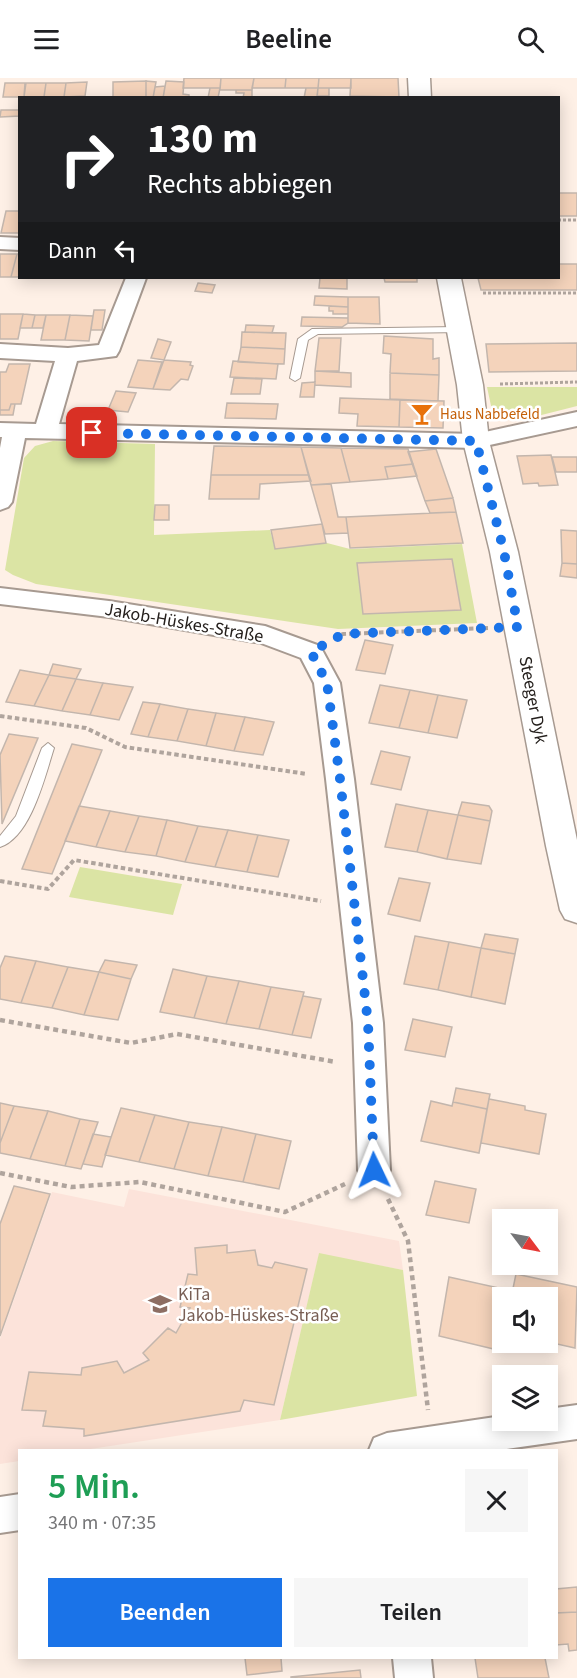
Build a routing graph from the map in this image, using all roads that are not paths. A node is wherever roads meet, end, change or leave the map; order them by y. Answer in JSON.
{"nodes":[{"id":1,"x":419,"y":78,"type":"edge"},
{"id":2,"x":420,"y":96,"type":"edge"},
{"id":3,"x":0,"y":243,"type":"edge"},
{"id":4,"x":18,"y":244,"type":"edge"},
{"id":5,"x":136,"y":279,"type":"edge"},
{"id":6,"x":451,"y":285,"type":"edge"},
{"id":7,"x":459,"y":330,"type":"junction"},
{"id":8,"x":0,"y":351,"type":"edge"},
{"id":9,"x":68,"y":355,"type":"junction"},
{"id":10,"x":295,"y":378,"type":"dead end"},
{"id":11,"x":577,"y":419,"type":"edge"},
{"id":12,"x":8,"y":430,"type":"edge"},
{"id":13,"x":45,"y":432,"type":"junction"},
{"id":14,"x":476,"y":441,"type":"junction"},
{"id":15,"x":0,"y":502,"type":"edge"},
{"id":16,"x":0,"y":596,"type":"edge"},
{"id":17,"x":48,"y":748,"type":"dead end"},
{"id":18,"x":0,"y":842,"type":"edge"},
{"id":19,"x":577,"y":910,"type":"edge"},
{"id":20,"x":374,"y":1170,"type":"road end"},
{"id":21,"x":577,"y":1422,"type":"edge"},
{"id":22,"x":394,"y":1449,"type":"edge"},
{"id":23,"x":18,"y":1512,"type":"edge"},
{"id":24,"x":0,"y":1515,"type":"edge"},
{"id":25,"x":412,"y":1659,"type":"edge"},
{"id":26,"x":414,"y":1678,"type":"edge"}],
"edges":[{"from":1,"to":2,"type":"street"},
{"from":3,"to":4,"type":"street"},
{"from":5,"to":9,"type":"street"},
{"from":6,"to":7,"type":"street","name":"Steeger Dyk"},
{"from":7,"to":10,"type":"lane"},
{"from":7,"to":14,"type":"street","name":"Steeger Dyk"},
{"from":8,"to":9,"type":"street"},
{"from":9,"to":13,"type":"street"},
{"from":11,"to":14,"type":"street"},
{"from":12,"to":13,"type":"street"},
{"from":12,"to":15,"type":"street"},
{"from":13,"to":14,"type":"street"},
{"from":14,"to":19,"type":"street","name":"Steeger Dyk"},
{"from":16,"to":20,"type":"street","name":"Jakob-Hüskes-Straße"},
{"from":17,"to":18,"type":"lane"},
{"from":21,"to":22,"type":"street"},
{"from":23,"to":24,"type":"street"},
{"from":25,"to":26,"type":"street"}]}
